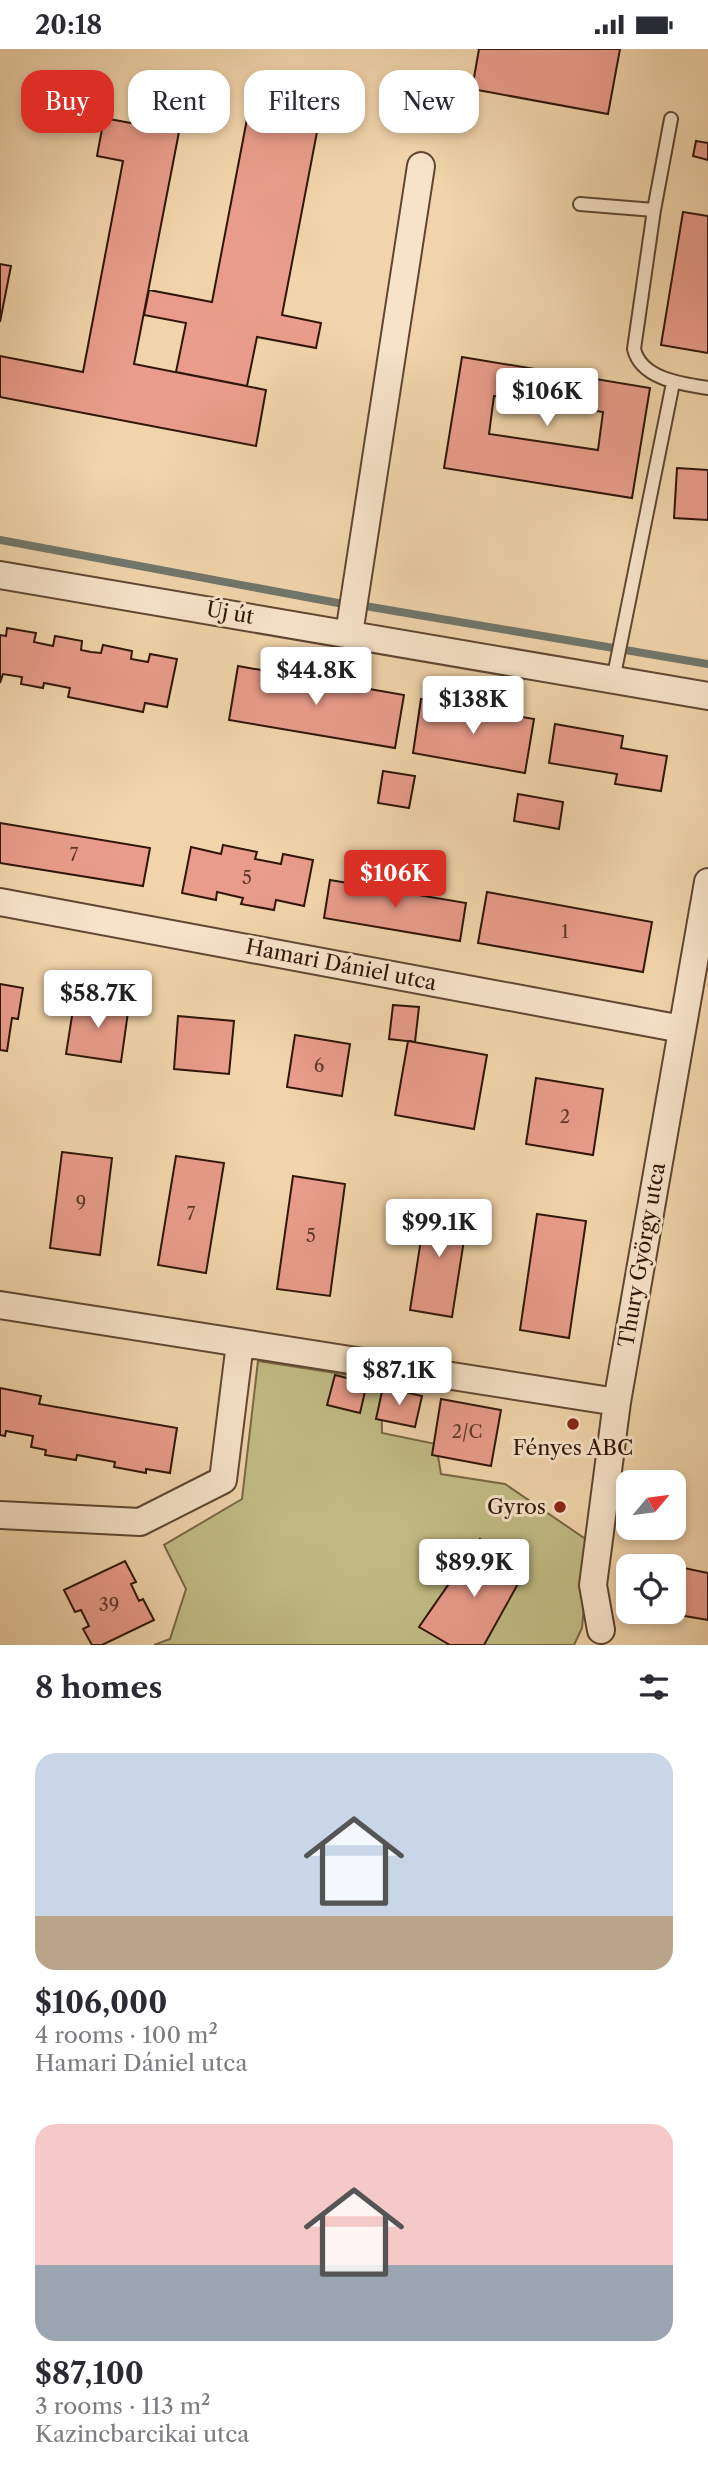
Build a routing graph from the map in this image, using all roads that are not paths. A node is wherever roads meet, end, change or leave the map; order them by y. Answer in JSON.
{"nodes":[{"id":1,"x":671,"y":119,"type":"dead end"},
{"id":2,"x":421,"y":166,"type":"dead end"},
{"id":3,"x":580,"y":204,"type":"dead end"},
{"id":4,"x":654,"y":210,"type":"junction"},
{"id":5,"x":673,"y":383,"type":"junction"},
{"id":6,"x":708,"y":388,"type":"edge"},
{"id":7,"x":0,"y":575,"type":"edge"},
{"id":8,"x":349,"y":634,"type":"junction"},
{"id":9,"x":615,"y":670,"type":"junction"},
{"id":10,"x":708,"y":696,"type":"edge"},
{"id":11,"x":708,"y":882,"type":"edge"},
{"id":12,"x":0,"y":902,"type":"edge"},
{"id":13,"x":682,"y":1029,"type":"junction"},
{"id":14,"x":0,"y":1305,"type":"edge"},
{"id":15,"x":240,"y":1343,"type":"junction"},
{"id":16,"x":617,"y":1402,"type":"junction"},
{"id":17,"x":0,"y":1515,"type":"edge"},
{"id":18,"x":601,"y":1630,"type":"dead end"}],
"edges":[{"from":1,"to":4,"type":"lane"},
{"from":2,"to":8,"type":"street"},
{"from":3,"to":4,"type":"lane"},
{"from":4,"to":5,"type":"lane"},
{"from":5,"to":6,"type":"lane"},
{"from":5,"to":9,"type":"lane"},
{"from":7,"to":8,"type":"street","name":"Új út"},
{"from":8,"to":9,"type":"street","name":"Új út"},
{"from":9,"to":10,"type":"street","name":"Új út"},
{"from":11,"to":13,"type":"street","name":"Thury György utca"},
{"from":12,"to":13,"type":"street","name":"Hamari Dániel utca"},
{"from":13,"to":16,"type":"street","name":"Thury György utca"},
{"from":14,"to":15,"type":"street"},
{"from":15,"to":16,"type":"street"},
{"from":15,"to":17,"type":"street"},
{"from":16,"to":18,"type":"street","name":"Thury György utca"}]}
